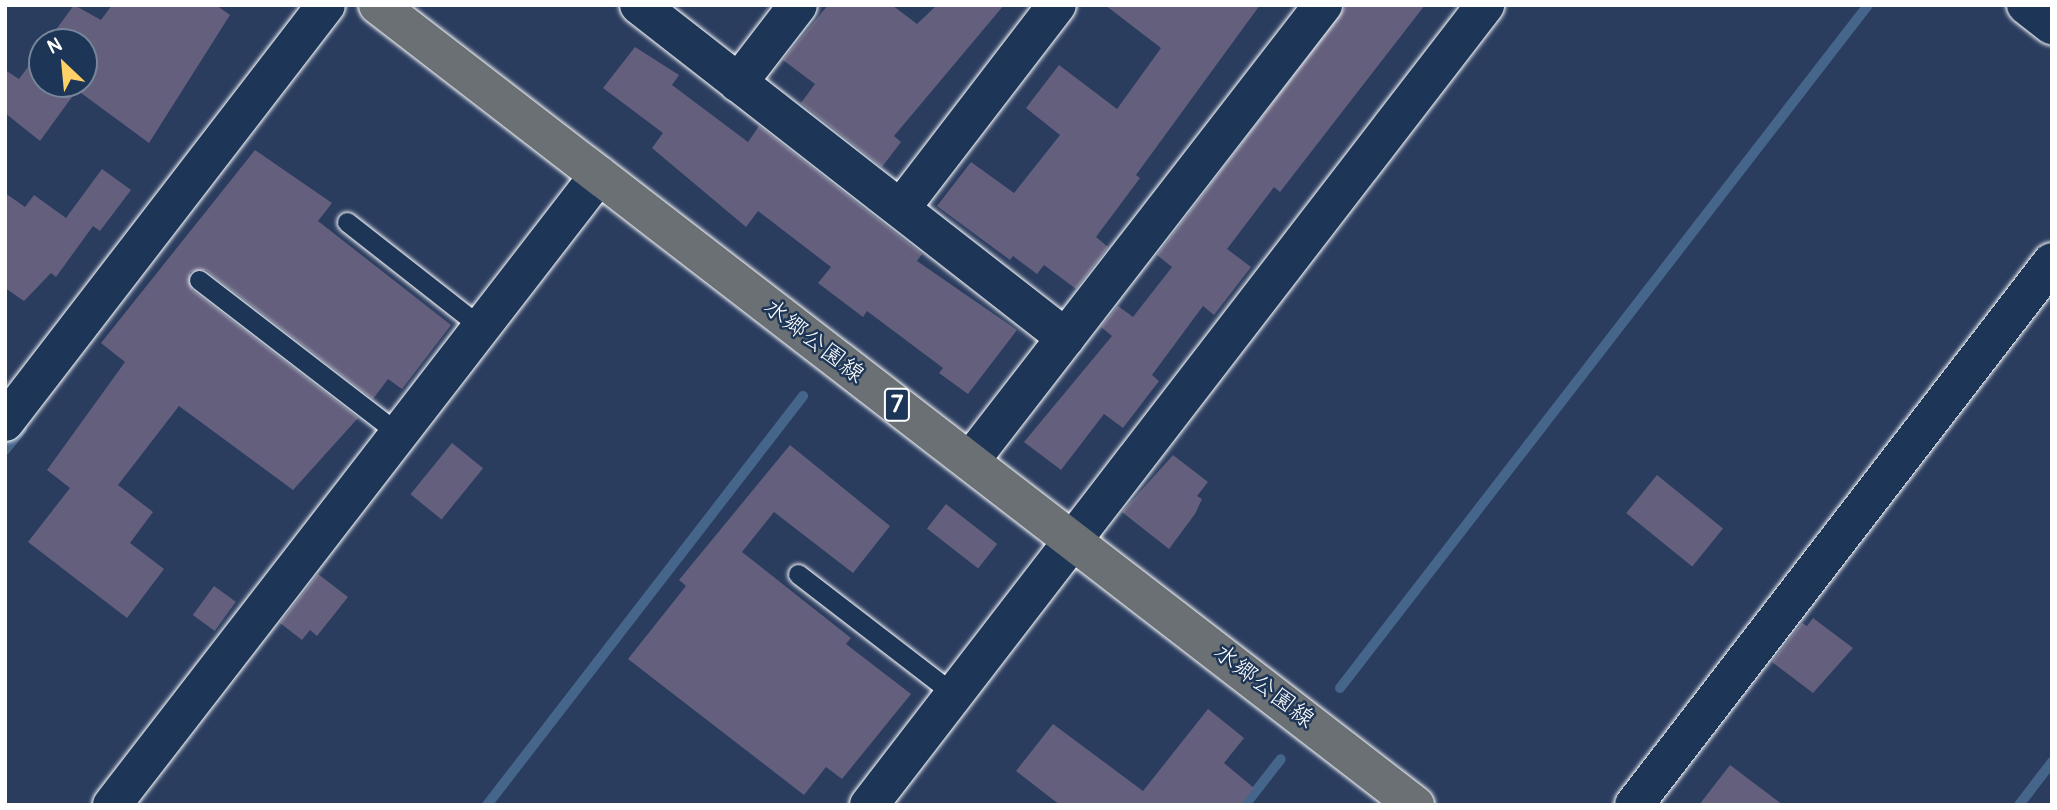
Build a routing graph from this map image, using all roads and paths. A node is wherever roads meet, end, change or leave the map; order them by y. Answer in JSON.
{"nodes":[{"id":1,"x":326,"y":5,"type":"edge"},
{"id":2,"x":378,"y":5,"type":"edge"},
{"id":3,"x":639,"y":5,"type":"edge"},
{"id":4,"x":798,"y":5,"type":"edge"},
{"id":5,"x":1058,"y":5,"type":"edge"},
{"id":6,"x":1323,"y":5,"type":"edge"},
{"id":7,"x":1485,"y":5,"type":"edge"},
{"id":8,"x":2026,"y":5,"type":"edge"},
{"id":9,"x":2052,"y":25,"type":"edge"},
{"id":10,"x":738,"y":83,"type":"junction"},
{"id":11,"x":599,"y":175,"type":"junction"},
{"id":12,"x":901,"y":208,"type":"junction"},
{"id":13,"x":347,"y":222,"type":"dead end"},
{"id":14,"x":2052,"y":262,"type":"edge"},
{"id":15,"x":199,"y":280,"type":"dead end"},
{"id":16,"x":481,"y":327,"type":"junction"},
{"id":17,"x":1066,"y":338,"type":"junction"},
{"id":18,"x":5,"y":422,"type":"edge"},
{"id":19,"x":399,"y":434,"type":"junction"},
{"id":20,"x":970,"y":461,"type":"junction"},
{"id":21,"x":1073,"y":538,"type":"junction"},
{"id":22,"x":798,"y":574,"type":"dead end"},
{"id":23,"x":954,"y":694,"type":"junction"},
{"id":24,"x":111,"y":805,"type":"edge"},
{"id":25,"x":869,"y":805,"type":"edge"},
{"id":26,"x":1415,"y":805,"type":"edge"},
{"id":27,"x":1634,"y":805,"type":"edge"}],
"edges":[{"from":1,"to":18,"type":"street"},
{"from":2,"to":11,"type":"main road","name":"水郷公園線","number":"7"},
{"from":3,"to":10,"type":"street"},
{"from":4,"to":10,"type":"street"},
{"from":5,"to":12,"type":"street"},
{"from":6,"to":17,"type":"street"},
{"from":7,"to":21,"type":"street"},
{"from":8,"to":9,"type":"street"},
{"from":10,"to":12,"type":"street"},
{"from":11,"to":16,"type":"street"},
{"from":11,"to":20,"type":"main road","name":"水郷公園線","number":"7"},
{"from":12,"to":17,"type":"street"},
{"from":13,"to":16,"type":"lane"},
{"from":14,"to":27,"type":"street"},
{"from":15,"to":19,"type":"lane"},
{"from":16,"to":19,"type":"street"},
{"from":17,"to":20,"type":"street"},
{"from":19,"to":24,"type":"street"},
{"from":20,"to":21,"type":"main road","name":"水郷公園線","number":"7"},
{"from":21,"to":23,"type":"street"},
{"from":21,"to":26,"type":"main road","name":"水郷公園線","number":"7"},
{"from":22,"to":23,"type":"lane"},
{"from":23,"to":25,"type":"street"}]}
